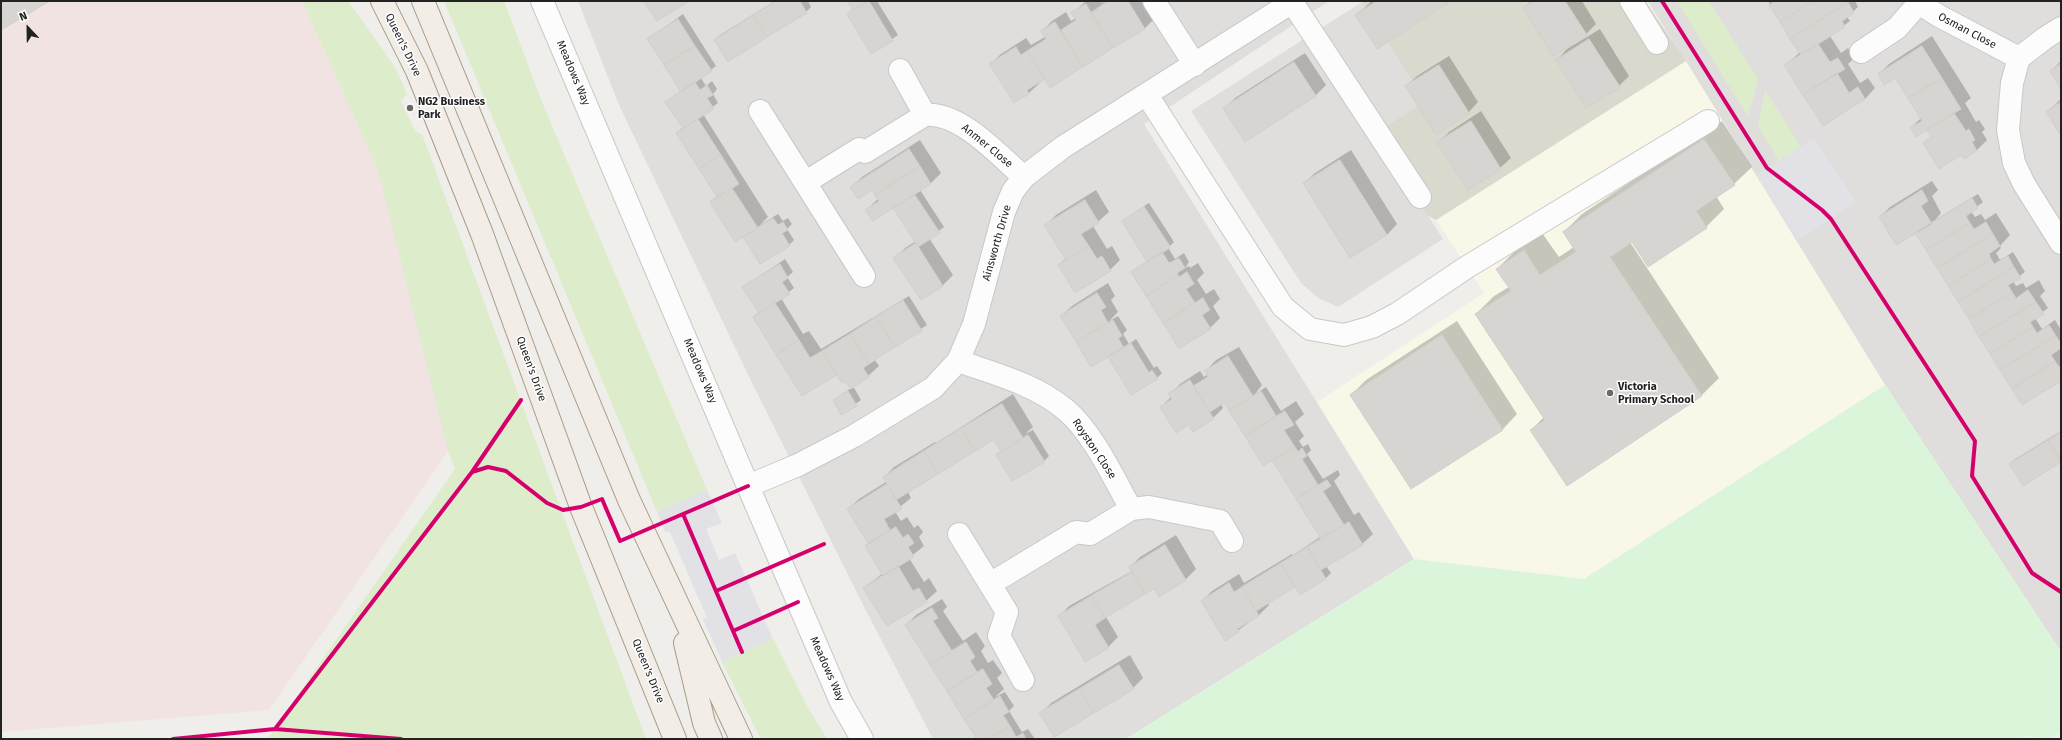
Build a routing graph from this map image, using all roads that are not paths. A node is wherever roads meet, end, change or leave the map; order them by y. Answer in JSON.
{"nodes":[{"id":1,"x":382,"y":1,"type":"edge"},
{"id":2,"x":423,"y":1,"type":"edge"},
{"id":3,"x":542,"y":1,"type":"edge"},
{"id":4,"x":1154,"y":1,"type":"edge"},
{"id":5,"x":1631,"y":1,"type":"edge"},
{"id":6,"x":1293,"y":2,"type":"edge"},
{"id":7,"x":1917,"y":2,"type":"edge"},
{"id":8,"x":2061,"y":28,"type":"edge"},
{"id":9,"x":1657,"y":43,"type":"dead end"},
{"id":10,"x":1861,"y":52,"type":"dead end"},
{"id":11,"x":2019,"y":58,"type":"junction"},
{"id":12,"x":1195,"y":65,"type":"junction"},
{"id":13,"x":900,"y":70,"type":"dead end"},
{"id":14,"x":1147,"y":95,"type":"junction"},
{"id":15,"x":760,"y":111,"type":"dead end"},
{"id":16,"x":925,"y":115,"type":"junction"},
{"id":17,"x":1708,"y":121,"type":"dead end"},
{"id":18,"x":1024,"y":177,"type":"junction"},
{"id":19,"x":806,"y":182,"type":"junction"},
{"id":20,"x":1420,"y":197,"type":"dead end"},
{"id":21,"x":2061,"y":243,"type":"edge"},
{"id":22,"x":864,"y":276,"type":"dead end"},
{"id":23,"x":958,"y":360,"type":"junction"},
{"id":24,"x":748,"y":486,"type":"junction"},
{"id":25,"x":1131,"y":508,"type":"junction"},
{"id":26,"x":959,"y":534,"type":"dead end"},
{"id":27,"x":1232,"y":540,"type":"dead end"},
{"id":28,"x":990,"y":584,"type":"junction"},
{"id":29,"x":674,"y":599,"type":"junction"},
{"id":30,"x":1023,"y":680,"type":"dead end"},
{"id":31,"x":676,"y":739,"type":"edge"},
{"id":32,"x":711,"y":739,"type":"edge"},
{"id":33,"x":741,"y":739,"type":"edge"},
{"id":34,"x":862,"y":739,"type":"edge"}],
"edges":[{"from":1,"to":31,"type":"main road","name":"Queen's Drive"},
{"from":2,"to":29,"type":"main road"},
{"from":3,"to":24,"type":"street","name":"Meadows Way"},
{"from":4,"to":12,"type":"street"},
{"from":5,"to":9,"type":"street"},
{"from":6,"to":12,"type":"street","name":"Ainsworth Drive"},
{"from":6,"to":20,"type":"street"},
{"from":7,"to":10,"type":"street"},
{"from":7,"to":11,"type":"street","name":"Osman Close"},
{"from":8,"to":11,"type":"street"},
{"from":11,"to":21,"type":"street"},
{"from":12,"to":14,"type":"street","name":"Ainsworth Drive"},
{"from":13,"to":16,"type":"street"},
{"from":14,"to":17,"type":"street"},
{"from":14,"to":18,"type":"street","name":"Ainsworth Drive"},
{"from":15,"to":19,"type":"street"},
{"from":16,"to":18,"type":"street","name":"Anmer Close"},
{"from":16,"to":19,"type":"street"},
{"from":18,"to":23,"type":"street","name":"Ainsworth Drive"},
{"from":19,"to":22,"type":"street"},
{"from":23,"to":24,"type":"street","name":"Ainsworth Drive"},
{"from":23,"to":25,"type":"street","name":"Royston Close"},
{"from":24,"to":34,"type":"street","name":"Meadows Way"},
{"from":25,"to":27,"type":"street"},
{"from":25,"to":28,"type":"street"},
{"from":26,"to":28,"type":"street"},
{"from":28,"to":30,"type":"street"},
{"from":29,"to":32,"type":"main road"},
{"from":29,"to":33,"type":"main road"}]}
